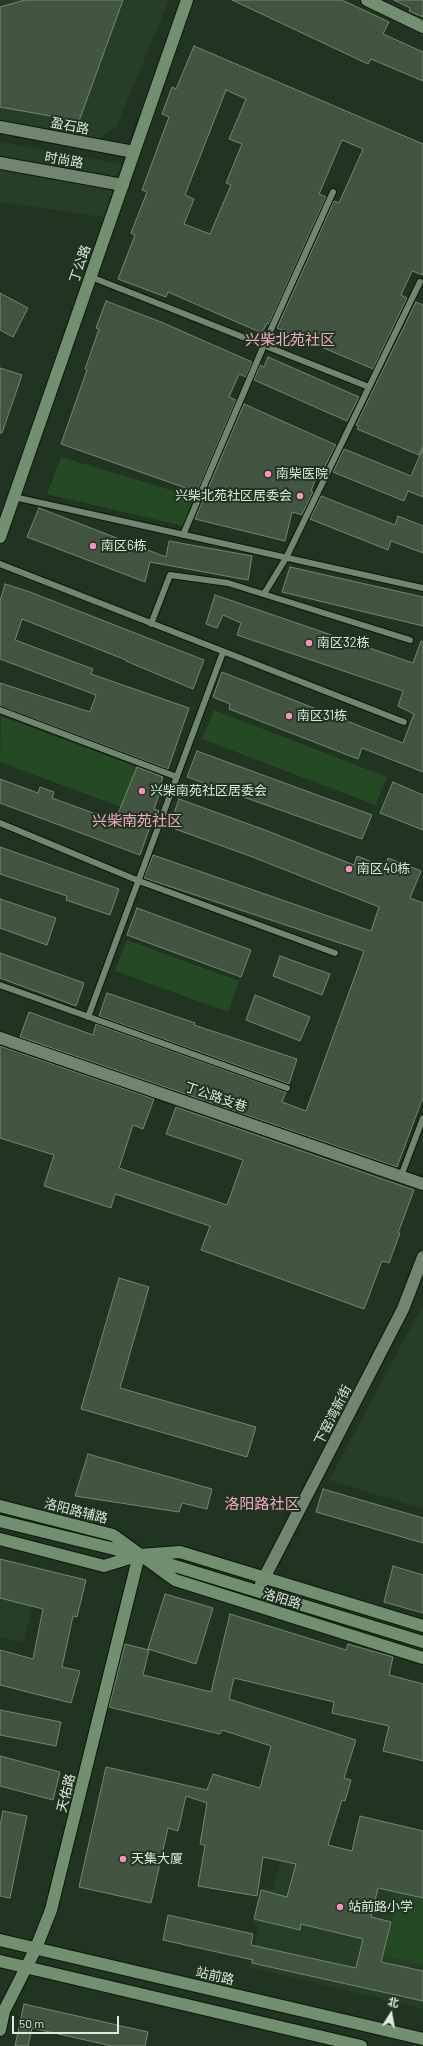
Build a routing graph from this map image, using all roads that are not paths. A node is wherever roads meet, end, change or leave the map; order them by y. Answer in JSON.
{"nodes":[{"id":1,"x":187,"y":0,"type":"edge"},
{"id":2,"x":367,"y":0,"type":"edge"},
{"id":3,"x":423,"y":27,"type":"edge"},
{"id":4,"x":0,"y":127,"type":"edge"},
{"id":5,"x":134,"y":152,"type":"junction"},
{"id":6,"x":0,"y":162,"type":"edge"},
{"id":7,"x":123,"y":185,"type":"junction"},
{"id":8,"x":333,"y":192,"type":"dead end"},
{"id":9,"x":91,"y":277,"type":"junction"},
{"id":10,"x":420,"y":282,"type":"dead end"},
{"id":11,"x":264,"y":345,"type":"junction"},
{"id":12,"x":369,"y":386,"type":"junction"},
{"id":13,"x":14,"y":497,"type":"junction"},
{"id":14,"x":1,"y":531,"type":"edge"},
{"id":15,"x":183,"y":535,"type":"junction"},
{"id":16,"x":286,"y":558,"type":"junction"},
{"id":17,"x":0,"y":564,"type":"edge"},
{"id":18,"x":423,"y":588,"type":"edge"},
{"id":19,"x":264,"y":594,"type":"junction"},
{"id":20,"x":151,"y":624,"type":"junction"},
{"id":21,"x":410,"y":640,"type":"dead end"},
{"id":22,"x":223,"y":652,"type":"junction"},
{"id":23,"x":0,"y":710,"type":"edge"},
{"id":24,"x":404,"y":722,"type":"dead end"},
{"id":25,"x":177,"y":777,"type":"junction"},
{"id":26,"x":0,"y":823,"type":"edge"},
{"id":27,"x":139,"y":881,"type":"junction"},
{"id":28,"x":335,"y":953,"type":"dead end"},
{"id":29,"x":0,"y":985,"type":"edge"},
{"id":30,"x":88,"y":1017,"type":"junction"},
{"id":31,"x":0,"y":1038,"type":"edge"},
{"id":32,"x":287,"y":1088,"type":"dead end"},
{"id":33,"x":423,"y":1118,"type":"edge"},
{"id":34,"x":401,"y":1176,"type":"junction"},
{"id":35,"x":423,"y":1184,"type":"edge"},
{"id":36,"x":423,"y":1257,"type":"edge"},
{"id":37,"x":0,"y":1506,"type":"edge"},
{"id":38,"x":0,"y":1521,"type":"edge"},
{"id":39,"x":0,"y":1539,"type":"edge"},
{"id":40,"x":139,"y":1555,"type":"junction"},
{"id":41,"x":263,"y":1580,"type":"junction"},
{"id":42,"x":423,"y":1626,"type":"edge"},
{"id":43,"x":423,"y":1634,"type":"edge"},
{"id":44,"x":423,"y":1642,"type":"edge"},
{"id":45,"x":423,"y":1658,"type":"edge"},
{"id":46,"x":0,"y":1940,"type":"edge"},
{"id":47,"x":36,"y":1948,"type":"junction"},
{"id":48,"x":0,"y":1961,"type":"edge"},
{"id":49,"x":25,"y":1967,"type":"junction"},
{"id":50,"x":0,"y":2030,"type":"edge"},
{"id":51,"x":423,"y":2039,"type":"edge"},
{"id":52,"x":361,"y":2046,"type":"edge"}],
"edges":[{"from":1,"to":5,"type":"street","name":"丁公路"},
{"from":2,"to":3,"type":"street"},
{"from":4,"to":5,"type":"street","name":"盈石路"},
{"from":5,"to":7,"type":"street","name":"丁公路"},
{"from":6,"to":7,"type":"street","name":"时尚路"},
{"from":7,"to":9,"type":"street","name":"丁公路"},
{"from":8,"to":11,"type":"lane"},
{"from":9,"to":11,"type":"lane"},
{"from":9,"to":13,"type":"street","name":"丁公路"},
{"from":10,"to":12,"type":"lane"},
{"from":11,"to":12,"type":"lane"},
{"from":11,"to":15,"type":"lane"},
{"from":12,"to":16,"type":"lane"},
{"from":13,"to":14,"type":"street","name":"丁公路"},
{"from":13,"to":15,"type":"lane"},
{"from":15,"to":16,"type":"lane"},
{"from":16,"to":18,"type":"lane"},
{"from":16,"to":19,"type":"lane"},
{"from":17,"to":20,"type":"lane"},
{"from":19,"to":20,"type":"lane"},
{"from":19,"to":21,"type":"lane"},
{"from":20,"to":22,"type":"lane"},
{"from":22,"to":24,"type":"lane"},
{"from":22,"to":25,"type":"lane"},
{"from":23,"to":25,"type":"lane"},
{"from":25,"to":27,"type":"lane"},
{"from":26,"to":27,"type":"lane"},
{"from":27,"to":28,"type":"lane"},
{"from":27,"to":30,"type":"lane"},
{"from":29,"to":30,"type":"lane"},
{"from":30,"to":32,"type":"lane"},
{"from":31,"to":34,"type":"street","name":"丁公路支巷"},
{"from":33,"to":34,"type":"lane"},
{"from":34,"to":35,"type":"street","name":"丁公路支巷"},
{"from":36,"to":41,"type":"street","name":"下窑湾新街"},
{"from":37,"to":40,"type":"street","name":"洛阳路辅路"},
{"from":38,"to":40,"type":"street","name":"洛阳路"},
{"from":39,"to":40,"type":"street"},
{"from":40,"to":41,"type":"street","name":"洛阳路"},
{"from":40,"to":44,"type":"street","name":"洛阳路"},
{"from":40,"to":45,"type":"street","name":"洛阳路"},
{"from":40,"to":47,"type":"street","name":"天佑路"},
{"from":41,"to":42,"type":"street","name":"洛阳路"},
{"from":41,"to":43,"type":"street","name":"洛阳路"},
{"from":46,"to":47,"type":"street","name":"站前路"},
{"from":47,"to":49,"type":"street","name":"天佑路"},
{"from":47,"to":51,"type":"street","name":"站前路"},
{"from":48,"to":49,"type":"street"},
{"from":49,"to":50,"type":"street","name":"天佑路"},
{"from":49,"to":52,"type":"street"}]}
